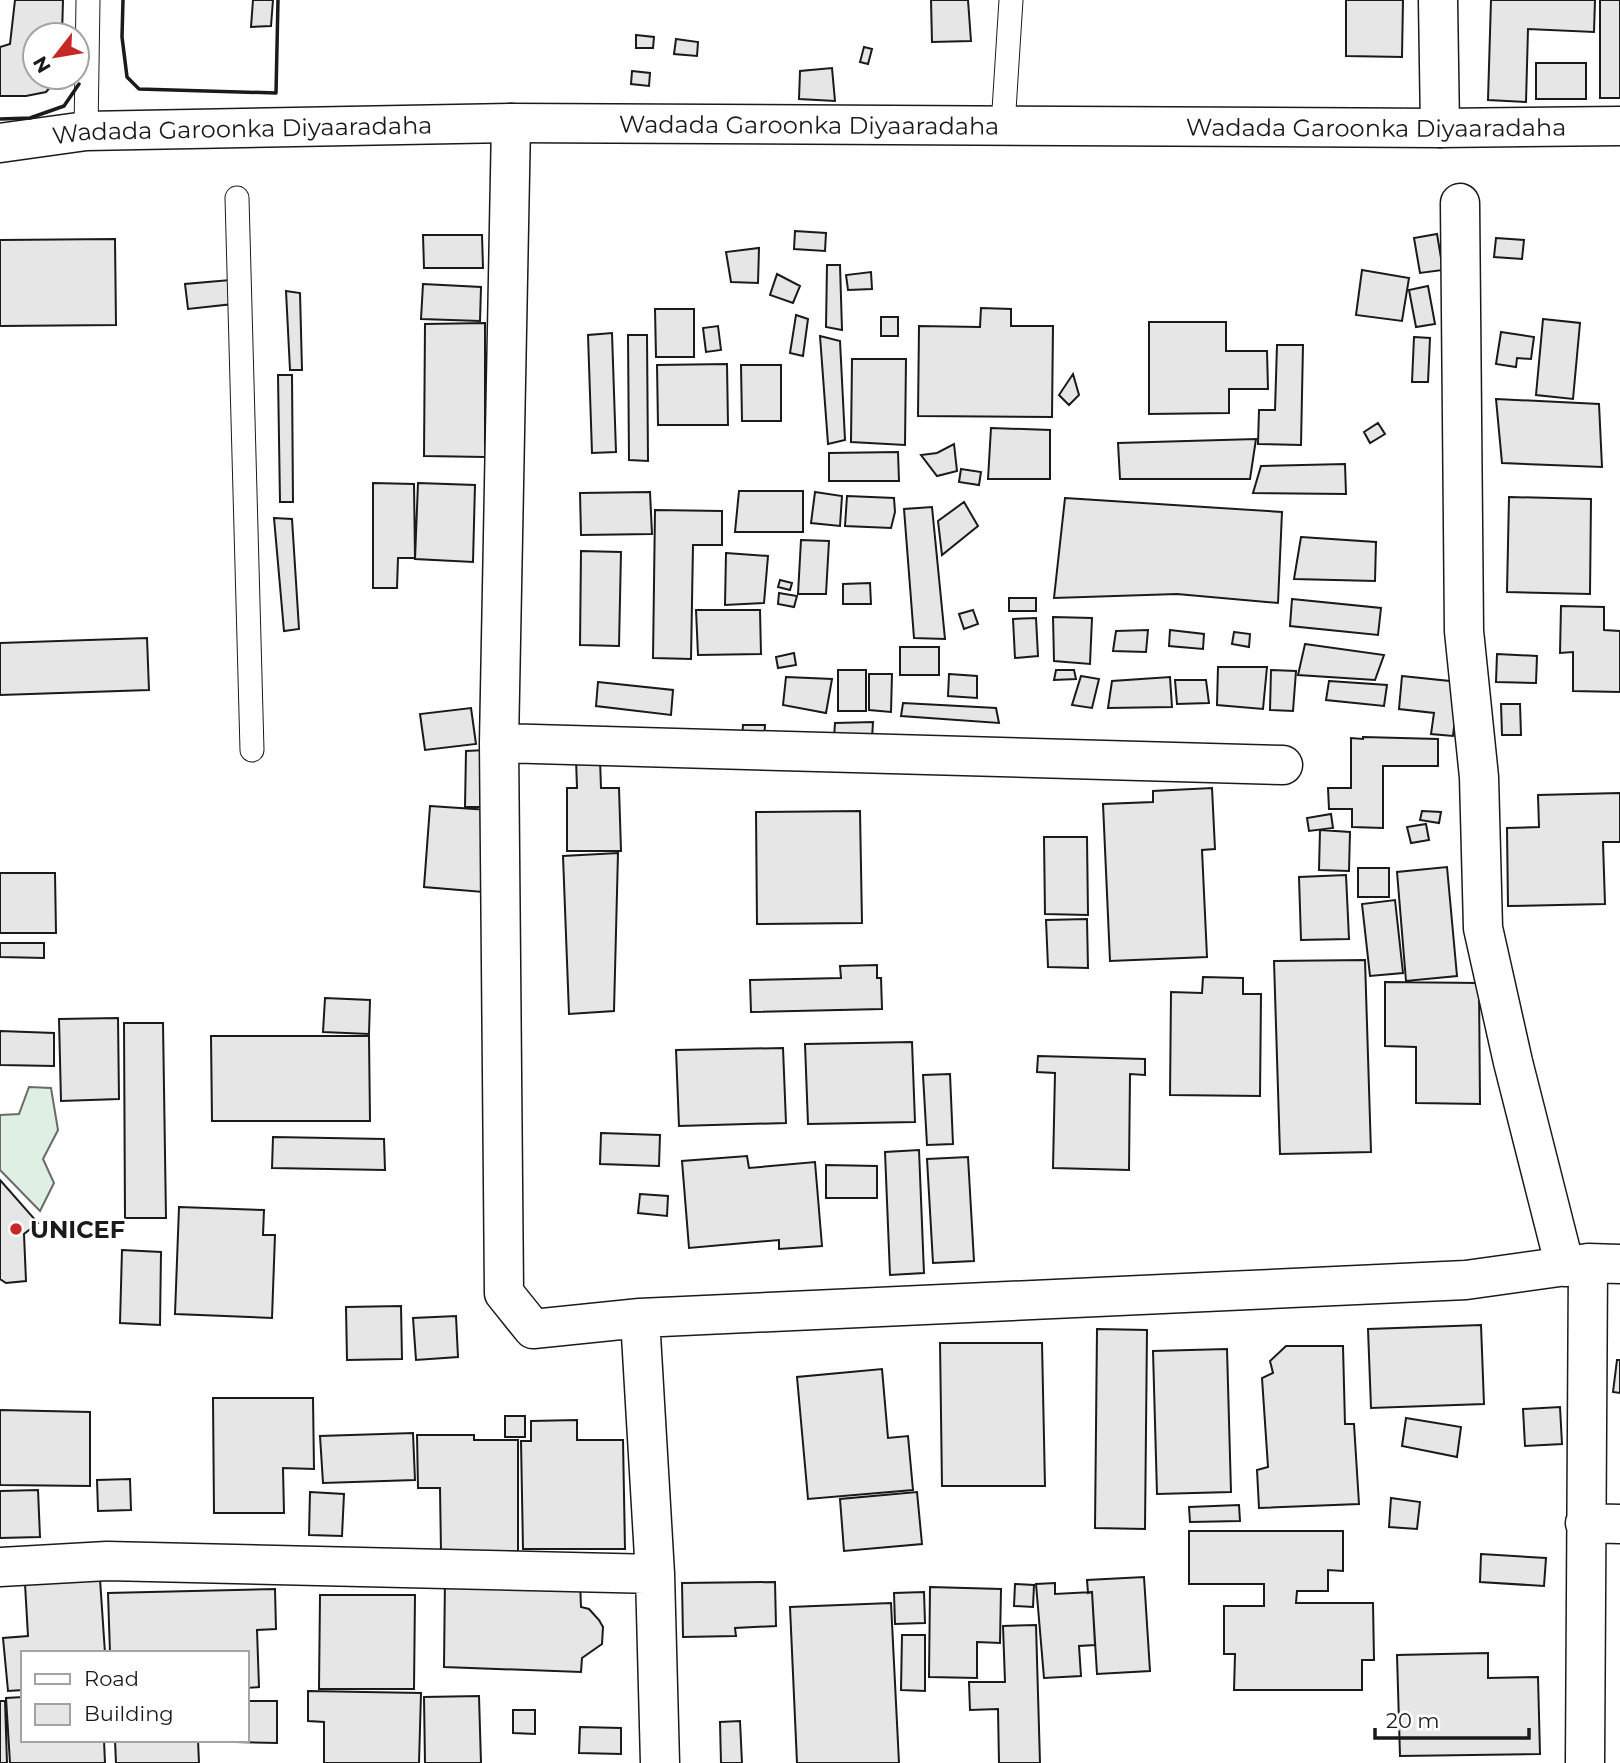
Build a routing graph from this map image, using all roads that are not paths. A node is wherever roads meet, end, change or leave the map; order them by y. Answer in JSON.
{"nodes":[{"id":1,"x":88,"y":0,"type":"edge"},
{"id":2,"x":1011,"y":0,"type":"edge"},
{"id":3,"x":1438,"y":0,"type":"edge"},
{"id":4,"x":510,"y":123,"type":"junction"},
{"id":5,"x":1003,"y":126,"type":"junction"},
{"id":6,"x":1620,"y":126,"type":"edge"},
{"id":7,"x":1440,"y":128,"type":"junction"},
{"id":8,"x":86,"y":131,"type":"junction"},
{"id":9,"x":0,"y":143,"type":"edge"},
{"id":10,"x":237,"y":198,"type":"dead end"},
{"id":11,"x":1460,"y":203,"type":"dead end"},
{"id":12,"x":499,"y":743,"type":"junction"},
{"id":13,"x":251,"y":750,"type":"dead end"},
{"id":14,"x":1283,"y":765,"type":"dead end"},
{"id":15,"x":1591,"y":1265,"type":"edge"},
{"id":16,"x":640,"y":1318,"type":"junction"},
{"id":17,"x":1603,"y":1523,"type":"edge"},
{"id":18,"x":0,"y":1567,"type":"edge"},
{"id":19,"x":655,"y":1574,"type":"junction"},
{"id":20,"x":660,"y":1763,"type":"edge"},
{"id":21,"x":1586,"y":1763,"type":"edge"}],
"edges":[{"from":1,"to":8,"type":"lane"},
{"from":2,"to":5,"type":"lane"},
{"from":3,"to":7,"type":"street"},
{"from":4,"to":5,"type":"street","name":"Wadada Garoonka Diyaaradaha"},
{"from":4,"to":8,"type":"street","name":"Wadada Garoonka Diyaaradaha"},
{"from":4,"to":12,"type":"street"},
{"from":5,"to":7,"type":"street","name":"Wadada Garoonka Diyaaradaha"},
{"from":6,"to":7,"type":"street","name":"Wadada Garoonka Diyaaradaha"},
{"from":8,"to":9,"type":"street","name":"Wadada Garoonka Diyaaradaha"},
{"from":10,"to":13,"type":"lane"},
{"from":11,"to":15,"type":"street"},
{"from":12,"to":14,"type":"street"},
{"from":12,"to":16,"type":"street"},
{"from":15,"to":16,"type":"street"},
{"from":15,"to":17,"type":"street"},
{"from":16,"to":19,"type":"street"},
{"from":17,"to":21,"type":"street"},
{"from":18,"to":19,"type":"street"},
{"from":19,"to":20,"type":"street"}]}
